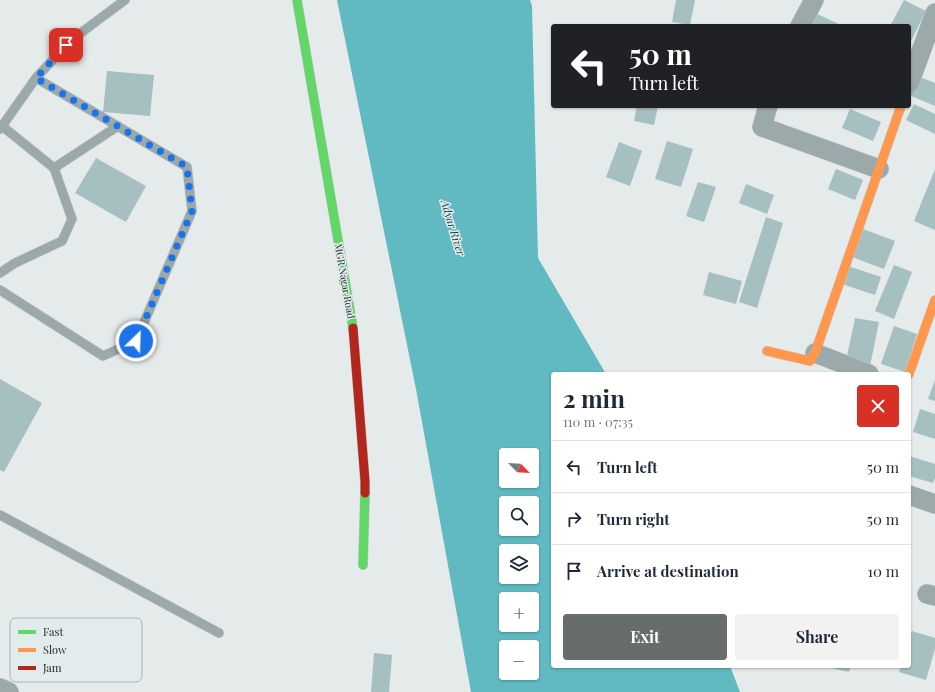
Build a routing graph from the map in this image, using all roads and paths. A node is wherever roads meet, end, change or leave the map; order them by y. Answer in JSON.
{"nodes":[{"id":1,"x":125,"y":0,"type":"edge"},
{"id":2,"x":297,"y":0,"type":"edge"},
{"id":3,"x":814,"y":0,"type":"edge"},
{"id":4,"x":935,"y":12,"type":"edge"},
{"id":5,"x":801,"y":24,"type":"edge"},
{"id":6,"x":36,"y":78,"type":"junction"},
{"id":7,"x":911,"y":78,"type":"edge"},
{"id":8,"x":767,"y":108,"type":"edge"},
{"id":9,"x":900,"y":108,"type":"edge"},
{"id":10,"x":118,"y":126,"type":"junction"},
{"id":11,"x":1,"y":127,"type":"edge"},
{"id":12,"x":54,"y":168,"type":"junction"},
{"id":13,"x":879,"y":169,"type":"junction"},
{"id":14,"x":0,"y":273,"type":"edge"},
{"id":15,"x":0,"y":290,"type":"edge"},
{"id":16,"x":935,"y":300,"type":"edge"},
{"id":17,"x":767,"y":351,"type":"dead end"},
{"id":18,"x":815,"y":353,"type":"junction"},
{"id":19,"x":865,"y":372,"type":"edge"},
{"id":20,"x":910,"y":372,"type":"edge"},
{"id":21,"x":911,"y":496,"type":"edge"},
{"id":22,"x":935,"y":504,"type":"edge"},
{"id":23,"x":0,"y":515,"type":"edge"},
{"id":24,"x":363,"y":564,"type":"dead end"},
{"id":25,"x":219,"y":633,"type":"dead end"},
{"id":26,"x":0,"y":688,"type":"edge"},
{"id":27,"x":9,"y":692,"type":"edge"}],
"edges":[{"from":1,"to":6,"type":"lane"},
{"from":2,"to":24,"type":"street","name":"MGR Nagar Road"},
{"from":3,"to":5,"type":"street"},
{"from":4,"to":7,"type":"street"},
{"from":6,"to":10,"type":"lane"},
{"from":6,"to":11,"type":"lane"},
{"from":8,"to":13,"type":"street"},
{"from":9,"to":13,"type":"street"},
{"from":10,"to":12,"type":"lane"},
{"from":10,"to":15,"type":"lane"},
{"from":11,"to":12,"type":"lane"},
{"from":12,"to":14,"type":"lane"},
{"from":13,"to":18,"type":"street"},
{"from":16,"to":20,"type":"street"},
{"from":17,"to":18,"type":"street"},
{"from":18,"to":19,"type":"street"},
{"from":21,"to":22,"type":"street"},
{"from":23,"to":25,"type":"lane"},
{"from":26,"to":27,"type":"street"}]}
